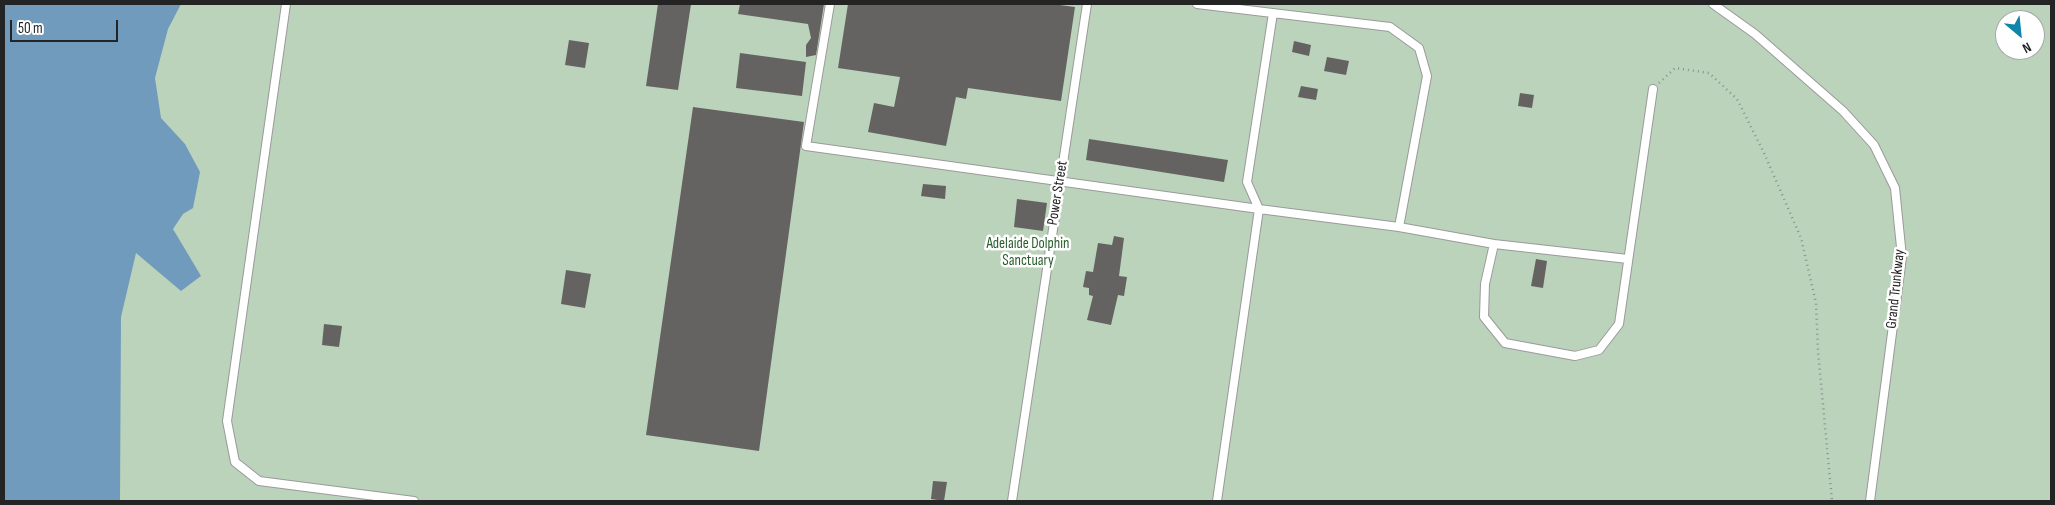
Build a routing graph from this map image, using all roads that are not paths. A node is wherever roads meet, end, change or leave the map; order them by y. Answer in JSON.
{"nodes":[{"id":1,"x":286,"y":4,"type":"edge"},
{"id":2,"x":830,"y":4,"type":"edge"},
{"id":3,"x":1087,"y":4,"type":"edge"},
{"id":4,"x":1197,"y":4,"type":"edge"},
{"id":5,"x":1713,"y":4,"type":"edge"},
{"id":6,"x":1273,"y":13,"type":"junction"},
{"id":7,"x":1653,"y":89,"type":"road end"},
{"id":8,"x":1060,"y":181,"type":"junction"},
{"id":9,"x":1259,"y":209,"type":"junction"},
{"id":10,"x":1400,"y":227,"type":"junction"},
{"id":11,"x":1494,"y":244,"type":"junction"},
{"id":12,"x":1628,"y":260,"type":"junction"},
{"id":13,"x":414,"y":501,"type":"edge"},
{"id":14,"x":1012,"y":501,"type":"edge"},
{"id":15,"x":1217,"y":501,"type":"edge"},
{"id":16,"x":1870,"y":501,"type":"edge"}],
"edges":[{"from":1,"to":13,"type":"lane"},
{"from":2,"to":8,"type":"lane"},
{"from":3,"to":8,"type":"lane","name":"Power Street"},
{"from":4,"to":6,"type":"lane"},
{"from":5,"to":16,"type":"lane","name":"Grand Trunkway"},
{"from":6,"to":9,"type":"lane"},
{"from":6,"to":10,"type":"lane"},
{"from":7,"to":12,"type":"lane"},
{"from":8,"to":9,"type":"lane"},
{"from":8,"to":14,"type":"lane","name":"Power Street"},
{"from":9,"to":10,"type":"lane"},
{"from":9,"to":15,"type":"lane"},
{"from":10,"to":11,"type":"lane"},
{"from":11,"to":12,"type":"lane"},
{"from":11,"to":12,"type":"lane"}]}
